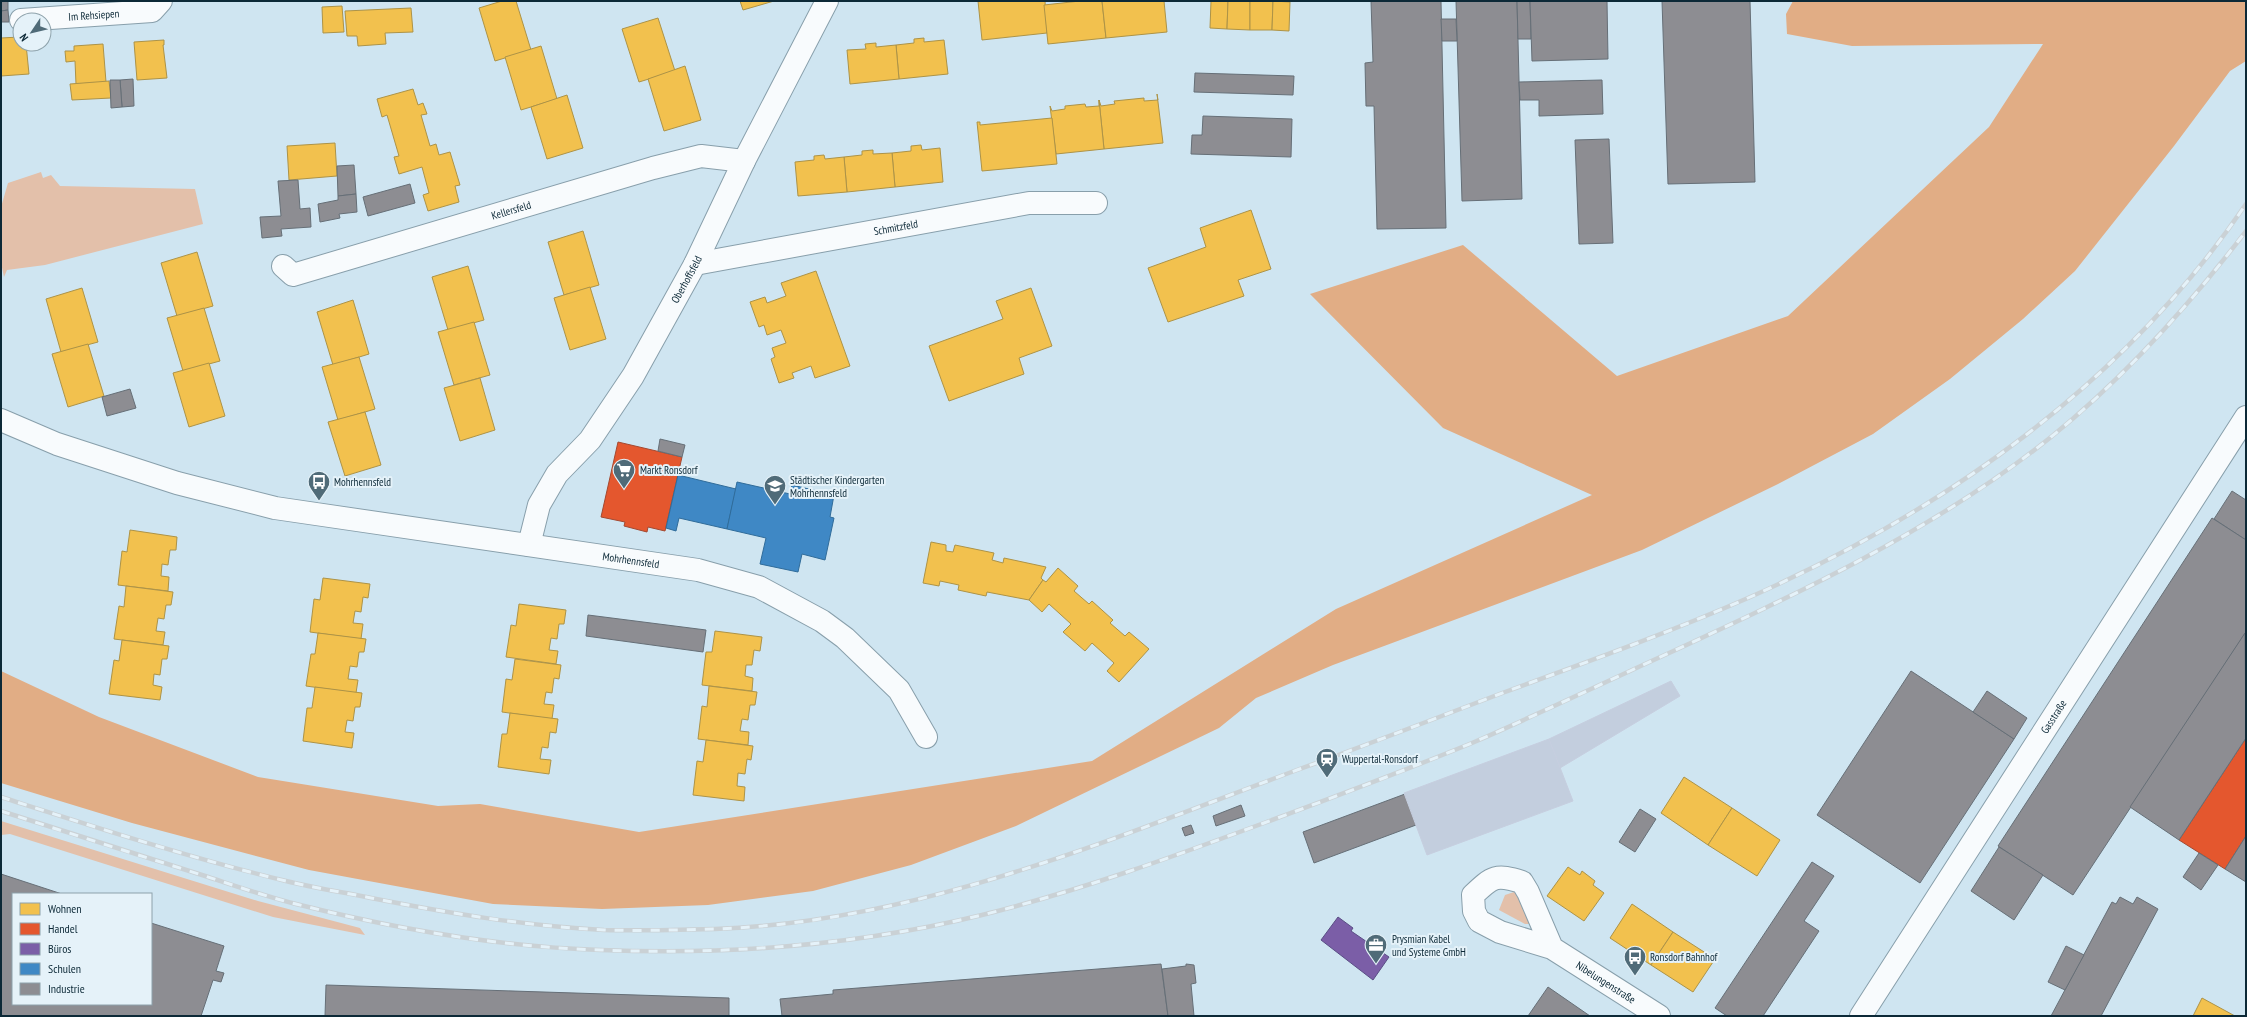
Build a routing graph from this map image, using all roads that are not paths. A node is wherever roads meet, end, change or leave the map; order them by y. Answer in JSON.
{"nodes":[{"id":1,"x":161,"y":1,"type":"edge"},
{"id":2,"x":827,"y":1,"type":"edge"},
{"id":3,"x":52,"y":18,"type":"edge"},
{"id":4,"x":744,"y":161,"type":"junction"},
{"id":5,"x":1096,"y":203,"type":"dead end"},
{"id":6,"x":695,"y":264,"type":"junction"},
{"id":7,"x":283,"y":266,"type":"dead end"},
{"id":8,"x":2246,"y":417,"type":"edge"},
{"id":9,"x":1,"y":420,"type":"edge"},
{"id":10,"x":529,"y":545,"type":"junction"},
{"id":11,"x":926,"y":737,"type":"dead end"},
{"id":12,"x":1552,"y":948,"type":"dead end"},
{"id":13,"x":1659,"y":1016,"type":"edge"},
{"id":14,"x":1861,"y":1016,"type":"edge"}],
"edges":[{"from":1,"to":3,"type":"street","name":"Im Rehsiepen"},
{"from":2,"to":4,"type":"street","name":"Oberhoffsfeld"},
{"from":4,"to":6,"type":"street","name":"Oberhoffsfeld"},
{"from":4,"to":7,"type":"street","name":"Kellersfeld"},
{"from":5,"to":6,"type":"street","name":"Schmitzfeld"},
{"from":6,"to":10,"type":"street","name":"Oberhoffsfeld"},
{"from":8,"to":14,"type":"street","name":"Gasstraße"},
{"from":9,"to":10,"type":"street","name":"Mohrhennsfeld"},
{"from":10,"to":11,"type":"street","name":"Mohrhennsfeld"},
{"from":12,"to":13,"type":"street","name":"Nibelungenstraße"}]}
